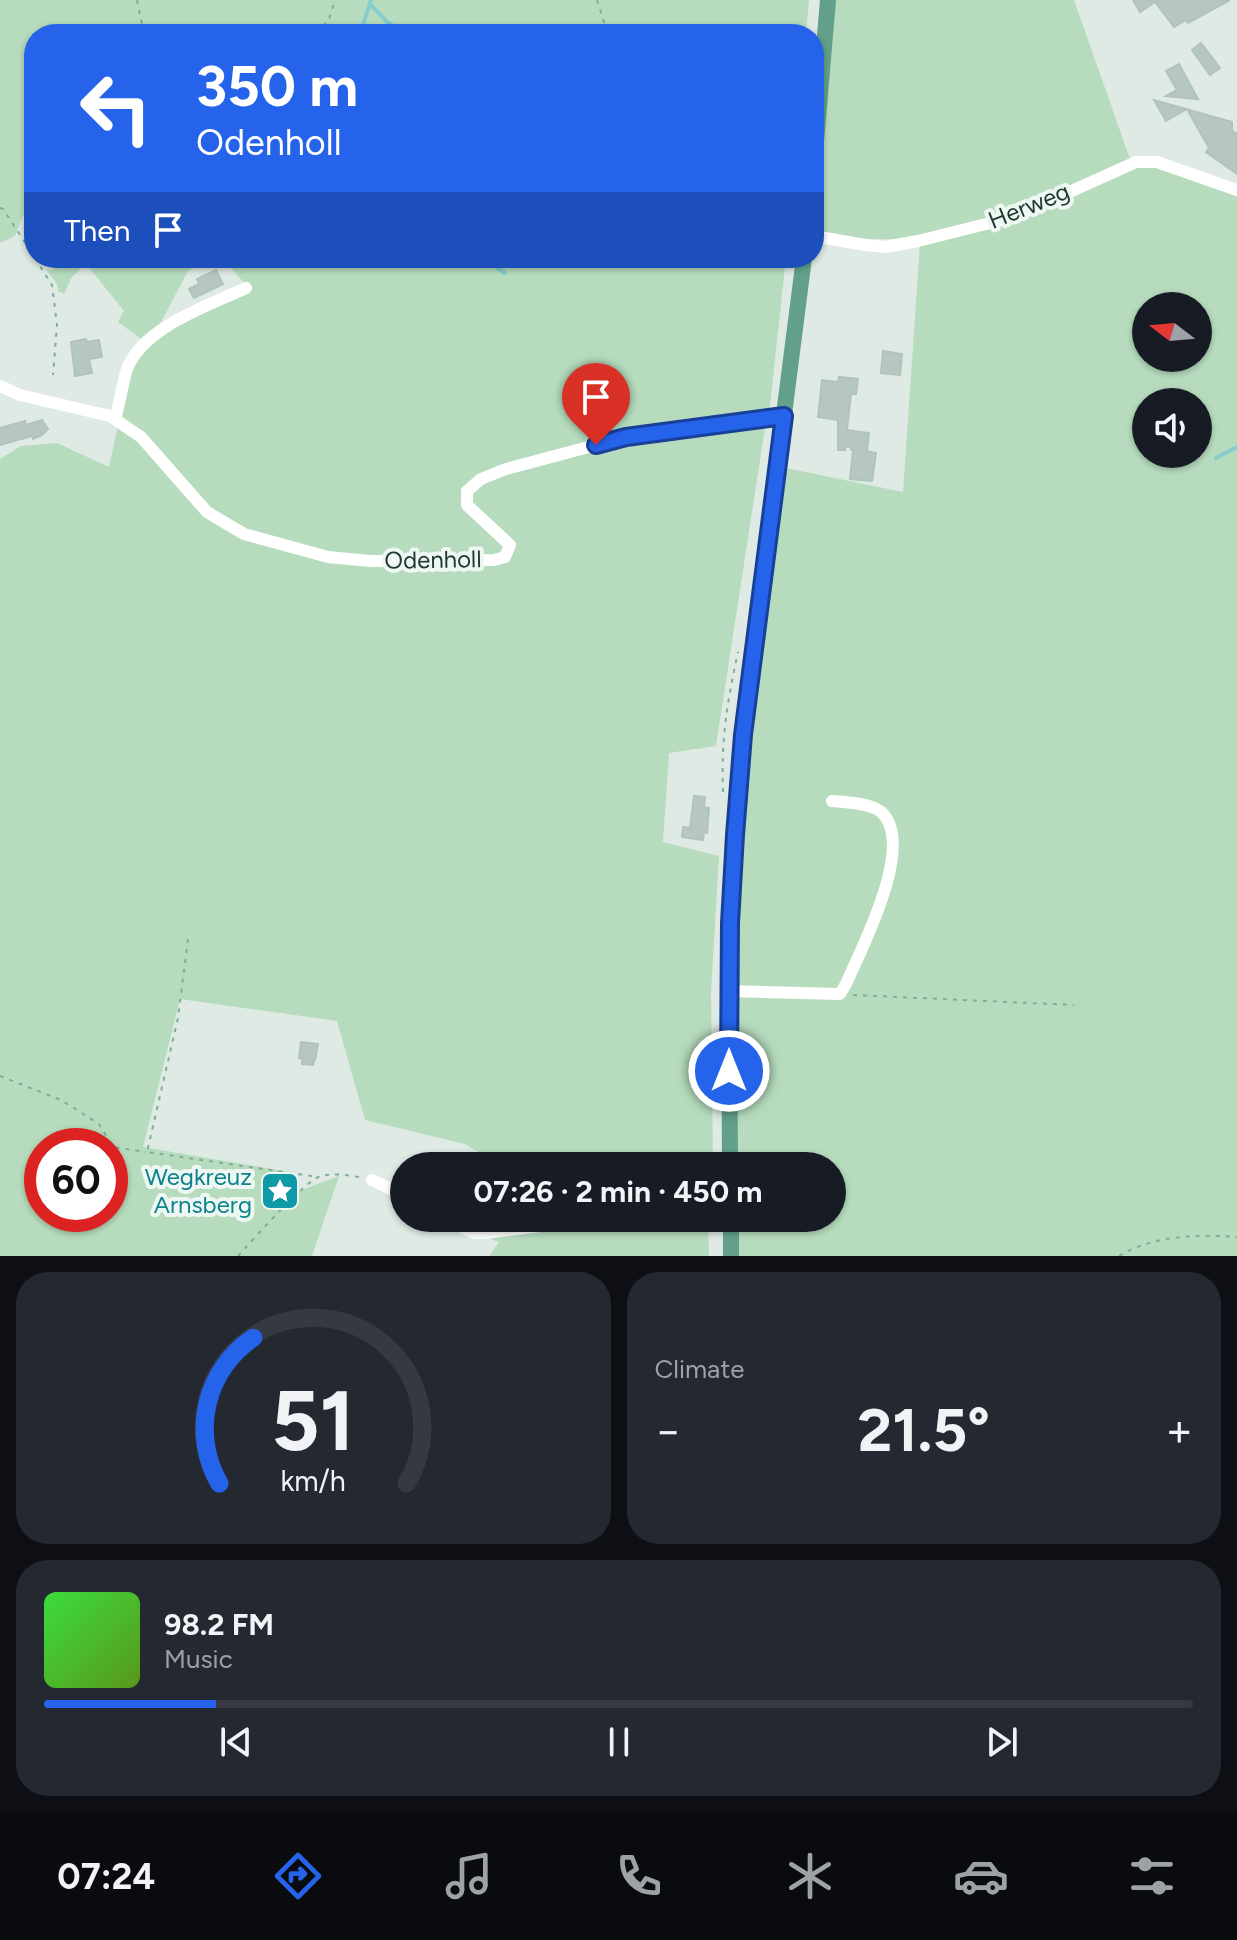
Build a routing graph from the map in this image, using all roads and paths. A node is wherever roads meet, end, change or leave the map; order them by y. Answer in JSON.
{"nodes":[{"id":1,"x":137,"y":0,"type":"edge"},
{"id":2,"x":335,"y":0,"type":"edge"},
{"id":3,"x":597,"y":0,"type":"edge"},
{"id":4,"x":828,"y":0,"type":"edge"},
{"id":5,"x":142,"y":24,"type":"edge"},
{"id":6,"x":325,"y":24,"type":"edge"},
{"id":7,"x":605,"y":24,"type":"edge"},
{"id":8,"x":824,"y":47,"type":"edge"},
{"id":9,"x":1237,"y":190,"type":"edge"},
{"id":10,"x":0,"y":208,"type":"edge"},
{"id":11,"x":824,"y":238,"type":"edge"},
{"id":12,"x":24,"y":242,"type":"edge"},
{"id":13,"x":41,"y":268,"type":"edge"},
{"id":14,"x":803,"y":268,"type":"edge"},
{"id":15,"x":246,"y":288,"type":"dead end"},
{"id":16,"x":53,"y":375,"type":"dead end"},
{"id":17,"x":0,"y":386,"type":"edge"},
{"id":18,"x":784,"y":416,"type":"junction"},
{"id":19,"x":115,"y":419,"type":"junction"},
{"id":20,"x":832,"y":801,"type":"dead end"},
{"id":21,"x":188,"y":939,"type":"dead end"},
{"id":22,"x":729,"y":991,"type":"junction"},
{"id":23,"x":840,"y":994,"type":"junction"},
{"id":24,"x":1074,"y":1005,"type":"dead end"},
{"id":25,"x":0,"y":1076,"type":"edge"},
{"id":26,"x":147,"y":1152,"type":"junction"},
{"id":27,"x":730,"y":1152,"type":"edge"},
{"id":28,"x":318,"y":1177,"type":"junction"},
{"id":29,"x":372,"y":1180,"type":"joint"},
{"id":30,"x":390,"y":1188,"type":"edge"},
{"id":31,"x":472,"y":1232,"type":"edge"},
{"id":32,"x":494,"y":1232,"type":"edge"},
{"id":33,"x":731,"y":1232,"type":"edge"},
{"id":34,"x":1237,"y":1237,"type":"edge"},
{"id":35,"x":238,"y":1256,"type":"edge"},
{"id":36,"x":731,"y":1256,"type":"edge"},
{"id":37,"x":1119,"y":1256,"type":"edge"}],
"edges":[{"from":1,"to":5,"type":"path"},
{"from":2,"to":6,"type":"path"},
{"from":3,"to":7,"type":"path"},
{"from":4,"to":8,"type":"main road"},
{"from":9,"to":11,"type":"street","name":"Herweg"},
{"from":10,"to":12,"type":"path"},
{"from":13,"to":16,"type":"path"},
{"from":14,"to":18,"type":"main road"},
{"from":15,"to":19,"type":"street"},
{"from":17,"to":19,"type":"street","name":"Odenholl"},
{"from":18,"to":19,"type":"street","name":"Odenholl"},
{"from":18,"to":22,"type":"main road"},
{"from":20,"to":23,"type":"street"},
{"from":21,"to":26,"type":"path"},
{"from":22,"to":23,"type":"street"},
{"from":22,"to":27,"type":"main road"},
{"from":23,"to":24,"type":"path"},
{"from":25,"to":26,"type":"path"},
{"from":26,"to":28,"type":"path"},
{"from":28,"to":29,"type":"path"},
{"from":28,"to":35,"type":"path"},
{"from":29,"to":30,"type":"street"},
{"from":31,"to":32,"type":"street"},
{"from":33,"to":36,"type":"main road"},
{"from":34,"to":37,"type":"path"}]}
